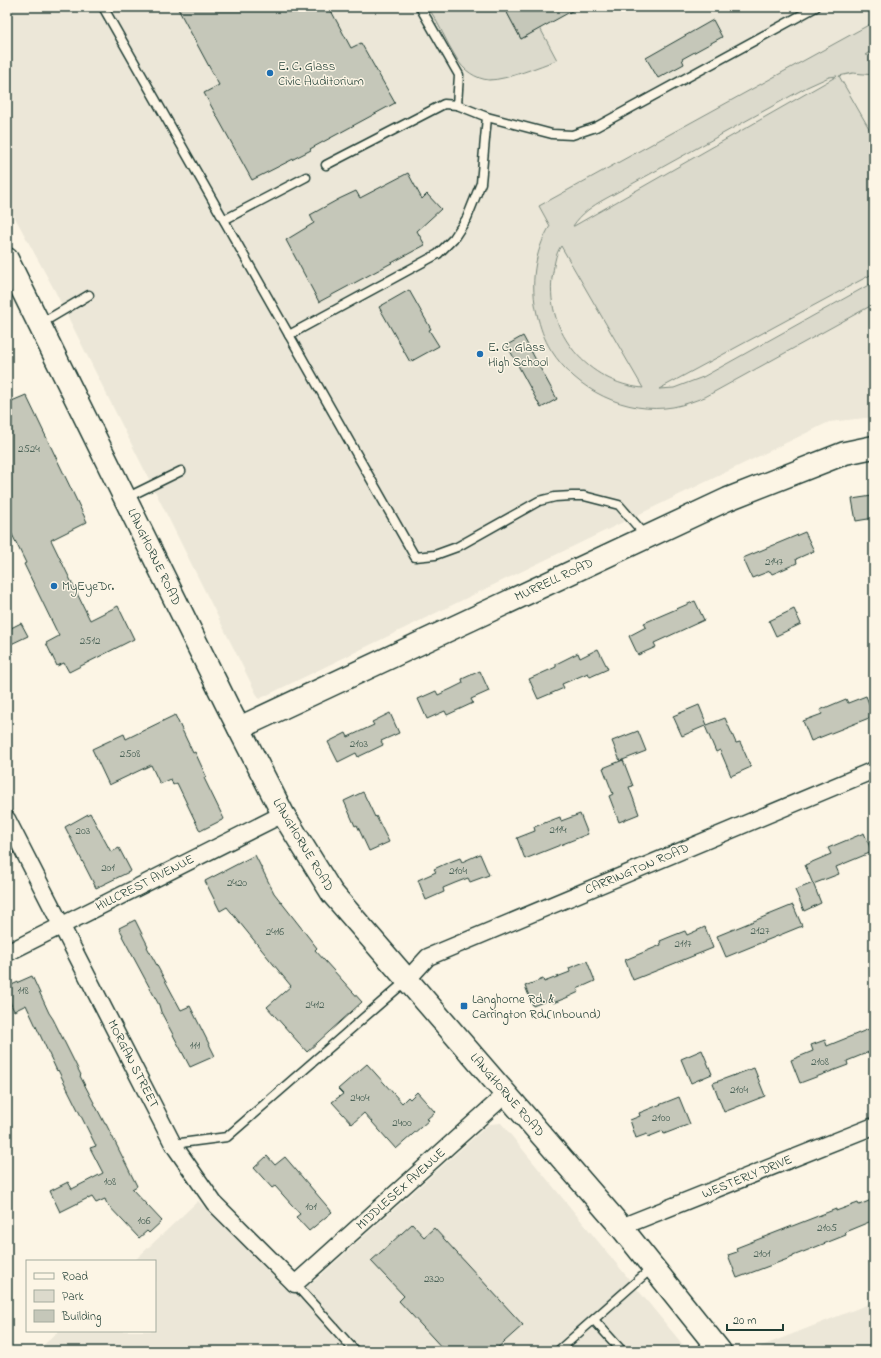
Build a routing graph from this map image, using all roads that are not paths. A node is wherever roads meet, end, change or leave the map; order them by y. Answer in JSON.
{"nodes":[{"id":1,"x":103,"y":7,"type":"edge"},
{"id":2,"x":420,"y":7,"type":"edge"},
{"id":3,"x":816,"y":7,"type":"edge"},
{"id":4,"x":457,"y":105,"type":"junction"},
{"id":5,"x":487,"y":117,"type":"junction"},
{"id":6,"x":326,"y":165,"type":"dead end"},
{"id":7,"x":306,"y":177,"type":"dead end"},
{"id":8,"x":224,"y":220,"type":"junction"},
{"id":9,"x":7,"y":259,"type":"edge"},
{"id":10,"x":90,"y":295,"type":"dead end"},
{"id":11,"x":39,"y":324,"type":"junction"},
{"id":12,"x":289,"y":335,"type":"junction"},
{"id":13,"x":874,"y":447,"type":"edge"},
{"id":14,"x":181,"y":471,"type":"dead end"},
{"id":15,"x":126,"y":498,"type":"junction"},
{"id":16,"x":646,"y":536,"type":"junction"},
{"id":17,"x":239,"y":728,"type":"junction"},
{"id":18,"x":874,"y":770,"type":"edge"},
{"id":19,"x":283,"y":814,"type":"junction"},
{"id":20,"x":7,"y":818,"type":"edge"},
{"id":21,"x":62,"y":924,"type":"junction"},
{"id":22,"x":7,"y":953,"type":"edge"},
{"id":23,"x":407,"y":980,"type":"junction"},
{"id":24,"x":506,"y":1094,"type":"junction"},
{"id":25,"x":874,"y":1126,"type":"edge"},
{"id":26,"x":173,"y":1144,"type":"junction"},
{"id":27,"x":621,"y":1227,"type":"junction"},
{"id":28,"x":653,"y":1267,"type":"junction"},
{"id":29,"x":295,"y":1284,"type":"junction"},
{"id":30,"x":594,"y":1320,"type":"junction"},
{"id":31,"x":355,"y":1351,"type":"edge"},
{"id":32,"x":558,"y":1351,"type":"edge"},
{"id":33,"x":622,"y":1351,"type":"edge"},
{"id":34,"x":720,"y":1351,"type":"edge"}],
"edges":[{"from":1,"to":8,"type":"lane"},
{"from":2,"to":4,"type":"lane"},
{"from":3,"to":5,"type":"lane"},
{"from":4,"to":5,"type":"lane"},
{"from":4,"to":6,"type":"lane"},
{"from":5,"to":12,"type":"lane"},
{"from":7,"to":8,"type":"lane"},
{"from":8,"to":12,"type":"lane"},
{"from":9,"to":11,"type":"main road","name":"LANGHORNE ROAD"},
{"from":10,"to":11,"type":"lane"},
{"from":11,"to":15,"type":"main road","name":"LANGHORNE ROAD"},
{"from":12,"to":16,"type":"lane"},
{"from":13,"to":16,"type":"main road","name":"MURRELL ROAD"},
{"from":14,"to":15,"type":"lane"},
{"from":15,"to":17,"type":"main road","name":"LANGHORNE ROAD"},
{"from":16,"to":17,"type":"main road","name":"MURRELL ROAD"},
{"from":17,"to":19,"type":"main road","name":"LANGHORNE ROAD"},
{"from":18,"to":23,"type":"street","name":"CARRINGTON ROAD"},
{"from":19,"to":21,"type":"street","name":"HILLCREST AVENUE"},
{"from":19,"to":23,"type":"main road","name":"LANGHORNE ROAD"},
{"from":20,"to":21,"type":"street","name":"MORGAN STREET"},
{"from":21,"to":22,"type":"street","name":"HILLCREST AVENUE"},
{"from":21,"to":26,"type":"street","name":"MORGAN STREET"},
{"from":23,"to":24,"type":"main road","name":"LANGHORNE ROAD"},
{"from":23,"to":26,"type":"lane"},
{"from":24,"to":27,"type":"main road","name":"LANGHORNE ROAD"},
{"from":24,"to":29,"type":"street","name":"MIDDLESEX AVENUE"},
{"from":25,"to":27,"type":"street","name":"WESTERLY DRIVE"},
{"from":26,"to":29,"type":"street","name":"MORGAN STREET"},
{"from":27,"to":28,"type":"main road","name":"LANGHORNE ROAD"},
{"from":28,"to":30,"type":"lane"},
{"from":28,"to":34,"type":"main road","name":"LANGHORNE ROAD"},
{"from":29,"to":31,"type":"lane"},
{"from":30,"to":32,"type":"lane"},
{"from":30,"to":33,"type":"lane"}]}
